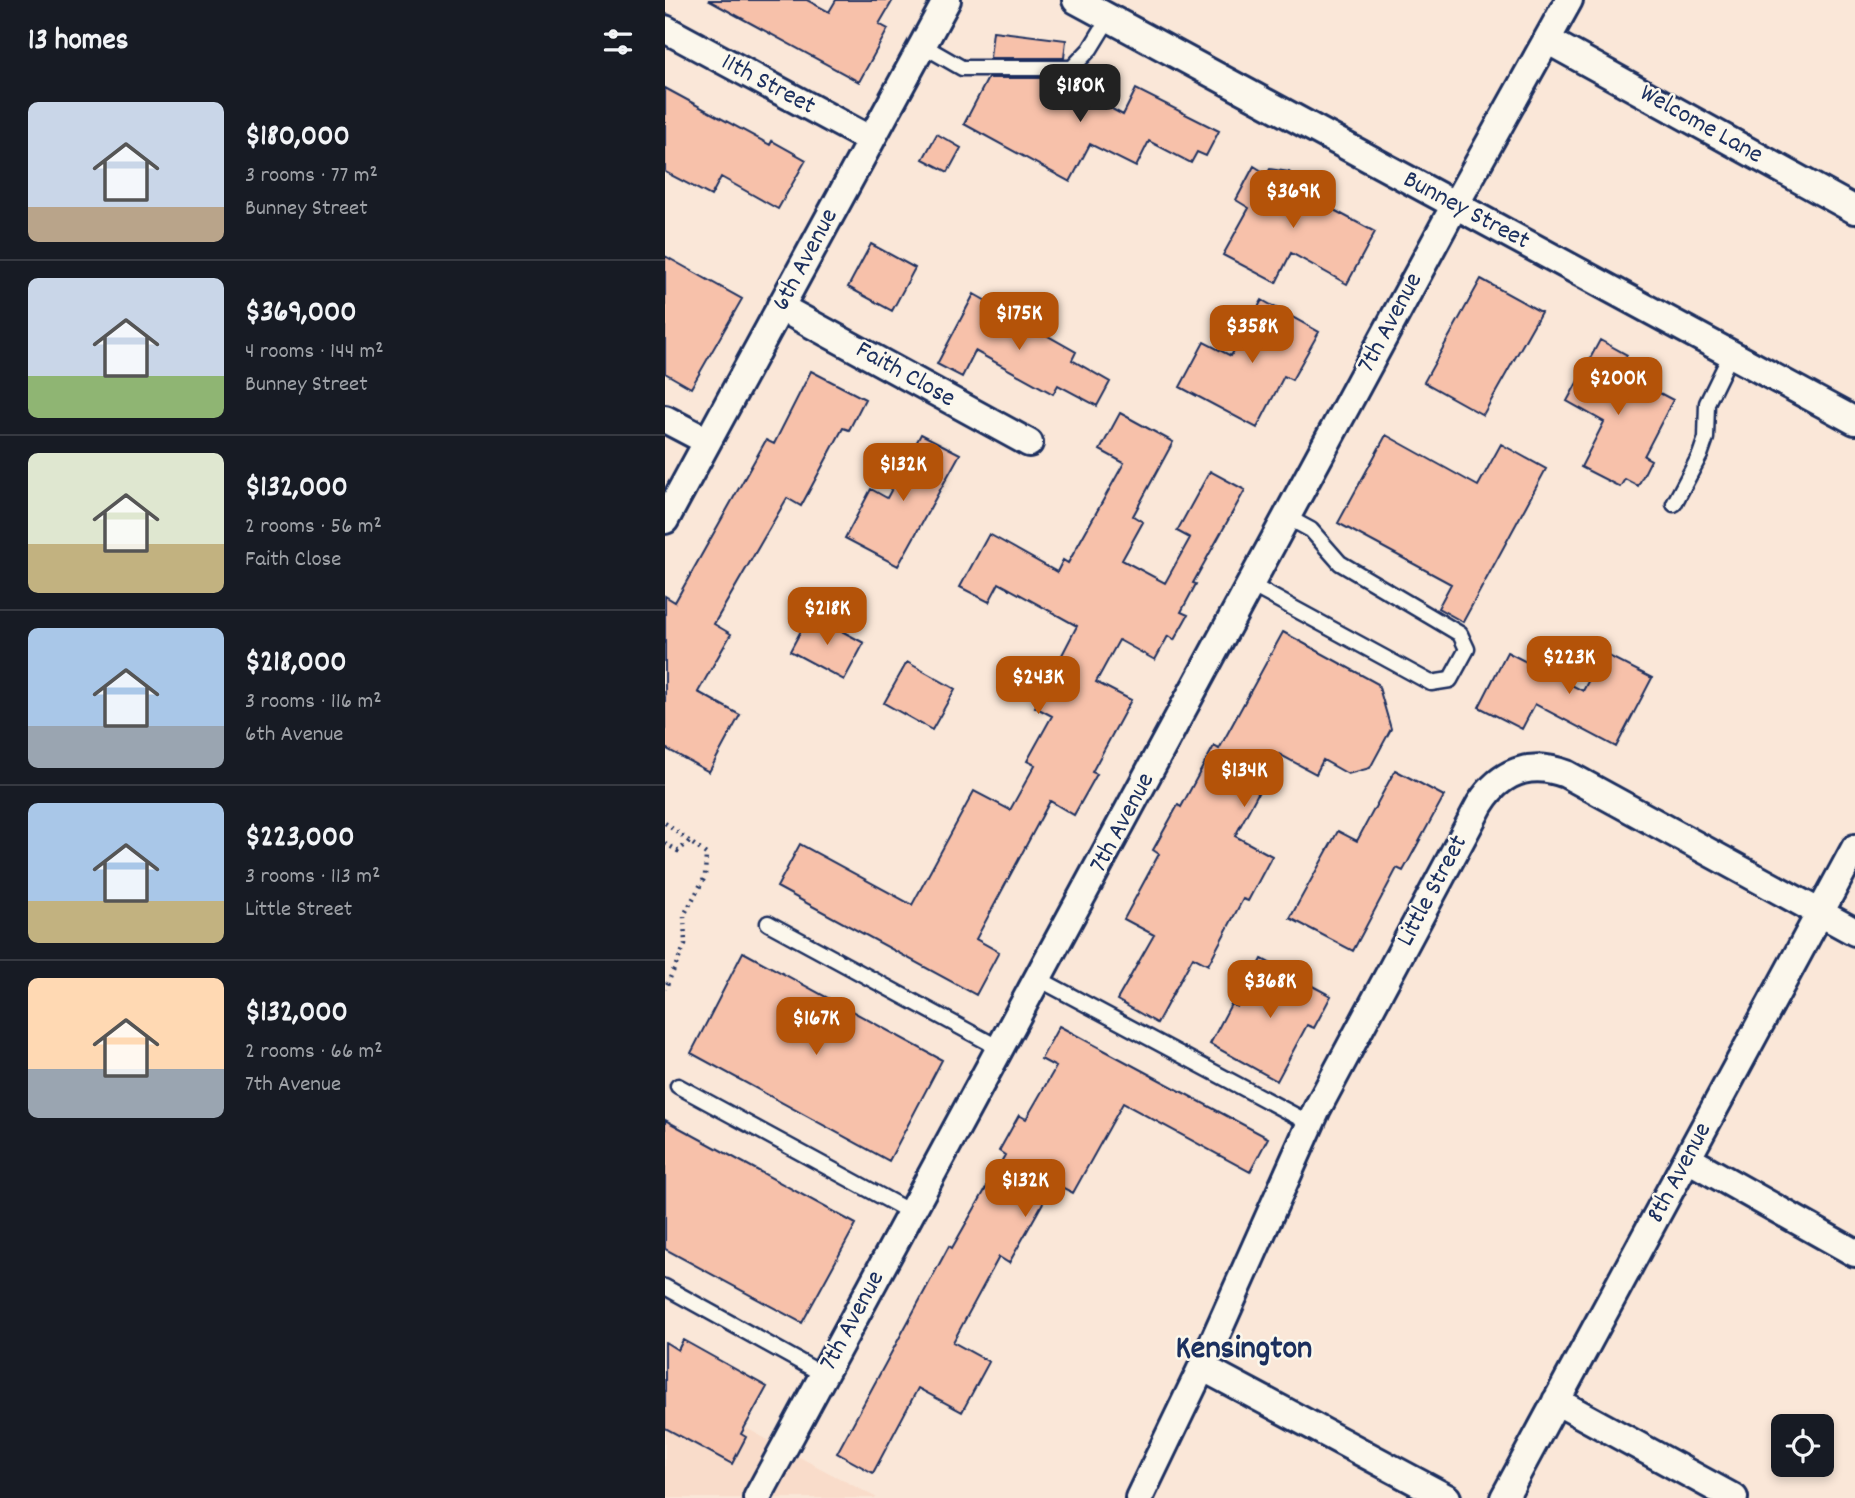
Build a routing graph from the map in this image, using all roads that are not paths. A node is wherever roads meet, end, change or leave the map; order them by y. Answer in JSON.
{"nodes":[{"id":1,"x":947,"y":0,"type":"edge"},
{"id":2,"x":1076,"y":0,"type":"edge"},
{"id":3,"x":1569,"y":0,"type":"edge"},
{"id":4,"x":1109,"y":18,"type":"junction"},
{"id":5,"x":665,"y":29,"type":"edge"},
{"id":6,"x":1547,"y":40,"type":"junction"},
{"id":7,"x":922,"y":45,"type":"junction"},
{"id":8,"x":871,"y":140,"type":"junction"},
{"id":9,"x":1455,"y":205,"type":"junction"},
{"id":10,"x":1855,"y":210,"type":"edge"},
{"id":11,"x":780,"y":307,"type":"junction"},
{"id":12,"x":1731,"y":354,"type":"junction"},
{"id":13,"x":665,"y":419,"type":"edge"},
{"id":14,"x":1855,"y":421,"type":"edge"},
{"id":15,"x":707,"y":442,"type":"junction"},
{"id":16,"x":1029,"y":443,"type":"dead end"},
{"id":17,"x":1674,"y":503,"type":"dead end"},
{"id":18,"x":1287,"y":517,"type":"junction"},
{"id":19,"x":665,"y":520,"type":"edge"},
{"id":20,"x":1251,"y":584,"type":"junction"},
{"id":21,"x":1855,"y":848,"type":"edge"},
{"id":22,"x":1819,"y":913,"type":"junction"},
{"id":23,"x":768,"y":923,"type":"dead end"},
{"id":24,"x":1855,"y":932,"type":"edge"},
{"id":25,"x":1039,"y":979,"type":"junction"},
{"id":26,"x":1001,"y":1049,"type":"junction"},
{"id":27,"x":678,"y":1086,"type":"dead end"},
{"id":28,"x":1311,"y":1124,"type":"junction"},
{"id":29,"x":1688,"y":1159,"type":"junction"},
{"id":30,"x":912,"y":1213,"type":"junction"},
{"id":31,"x":1855,"y":1252,"type":"edge"},
{"id":32,"x":665,"y":1287,"type":"edge"},
{"id":33,"x":1202,"y":1367,"type":"junction"},
{"id":34,"x":824,"y":1376,"type":"junction"},
{"id":35,"x":1556,"y":1401,"type":"junction"},
{"id":36,"x":757,"y":1498,"type":"edge"},
{"id":37,"x":1139,"y":1498,"type":"edge"},
{"id":38,"x":1447,"y":1498,"type":"edge"},
{"id":39,"x":1504,"y":1498,"type":"edge"},
{"id":40,"x":1734,"y":1498,"type":"edge"}],
"edges":[{"from":1,"to":7,"type":"street","name":"6th Avenue"},
{"from":2,"to":4,"type":"street","name":"Bunney Street"},
{"from":3,"to":6,"type":"street","name":"7th Avenue"},
{"from":4,"to":7,"type":"lane"},
{"from":4,"to":9,"type":"street","name":"Bunney Street"},
{"from":5,"to":8,"type":"street","name":"11th Street"},
{"from":6,"to":9,"type":"street","name":"7th Avenue"},
{"from":6,"to":10,"type":"street","name":"Welcome Lane"},
{"from":7,"to":8,"type":"street","name":"6th Avenue"},
{"from":8,"to":11,"type":"street","name":"6th Avenue"},
{"from":9,"to":12,"type":"street","name":"Bunney Street"},
{"from":9,"to":18,"type":"street","name":"7th Avenue"},
{"from":11,"to":15,"type":"street","name":"6th Avenue"},
{"from":11,"to":16,"type":"street","name":"Faith Close"},
{"from":12,"to":14,"type":"street","name":"Bunney Street"},
{"from":12,"to":17,"type":"lane"},
{"from":13,"to":15,"type":"street"},
{"from":15,"to":19,"type":"street","name":"6th Avenue"},
{"from":18,"to":20,"type":"street","name":"7th Avenue"},
{"from":18,"to":20,"type":"lane"},
{"from":20,"to":25,"type":"street","name":"7th Avenue"},
{"from":21,"to":22,"type":"street","name":"8th Avenue"},
{"from":22,"to":24,"type":"street","name":"Little Street"},
{"from":22,"to":28,"type":"street","name":"Little Street"},
{"from":22,"to":29,"type":"street","name":"8th Avenue"},
{"from":23,"to":26,"type":"lane"},
{"from":25,"to":26,"type":"street","name":"7th Avenue"},
{"from":25,"to":28,"type":"lane"},
{"from":26,"to":30,"type":"street","name":"7th Avenue"},
{"from":27,"to":30,"type":"lane"},
{"from":28,"to":33,"type":"street","name":"Little Street"},
{"from":29,"to":31,"type":"street"},
{"from":29,"to":35,"type":"street","name":"8th Avenue"},
{"from":30,"to":34,"type":"street","name":"7th Avenue"},
{"from":32,"to":34,"type":"lane"},
{"from":33,"to":37,"type":"street","name":"Little Street"},
{"from":33,"to":38,"type":"street"},
{"from":34,"to":36,"type":"street","name":"7th Avenue"},
{"from":35,"to":39,"type":"street","name":"8th Avenue"},
{"from":35,"to":40,"type":"street"}]}
